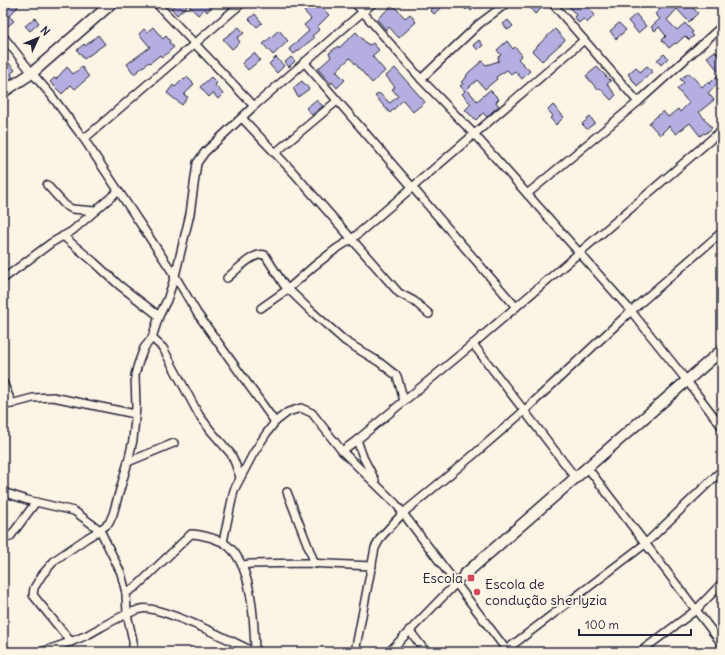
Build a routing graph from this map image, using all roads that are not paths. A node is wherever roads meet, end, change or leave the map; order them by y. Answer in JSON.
{"nodes":[{"id":1,"x":112,"y":3,"type":"edge"},
{"id":2,"x":156,"y":3,"type":"edge"},
{"id":3,"x":242,"y":3,"type":"edge"},
{"id":4,"x":356,"y":3,"type":"edge"},
{"id":5,"x":373,"y":3,"type":"edge"},
{"id":6,"x":507,"y":3,"type":"edge"},
{"id":7,"x":552,"y":3,"type":"edge"},
{"id":8,"x":363,"y":12,"type":"junction"},
{"id":9,"x":722,"y":26,"type":"edge"},
{"id":10,"x":3,"y":36,"type":"edge"},
{"id":11,"x":584,"y":40,"type":"junction"},
{"id":12,"x":194,"y":45,"type":"junction"},
{"id":13,"x":304,"y":62,"type":"junction"},
{"id":14,"x":32,"y":73,"type":"junction"},
{"id":15,"x":420,"y":79,"type":"junction"},
{"id":16,"x":3,"y":92,"type":"edge"},
{"id":17,"x":337,"y":101,"type":"junction"},
{"id":18,"x":638,"y":102,"type":"junction"},
{"id":19,"x":254,"y":106,"type":"junction"},
{"id":20,"x":242,"y":118,"type":"junction"},
{"id":21,"x":722,"y":130,"type":"edge"},
{"id":22,"x":474,"y":134,"type":"junction"},
{"id":23,"x":84,"y":139,"type":"junction"},
{"id":24,"x":275,"y":153,"type":"junction"},
{"id":25,"x":47,"y":186,"type":"dead end"},
{"id":26,"x":413,"y":187,"type":"junction"},
{"id":27,"x":118,"y":191,"type":"junction"},
{"id":28,"x":526,"y":194,"type":"junction"},
{"id":29,"x":96,"y":211,"type":"junction"},
{"id":30,"x":722,"y":232,"type":"edge"},
{"id":31,"x":63,"y":236,"type":"junction"},
{"id":32,"x":352,"y":239,"type":"junction"},
{"id":33,"x":579,"y":252,"type":"junction"},
{"id":34,"x":175,"y":276,"type":"junction"},
{"id":35,"x":227,"y":278,"type":"dead end"},
{"id":36,"x":3,"y":279,"type":"edge"},
{"id":37,"x":288,"y":289,"type":"junction"},
{"id":38,"x":516,"y":307,"type":"junction"},
{"id":39,"x":261,"y":308,"type":"dead end"},
{"id":40,"x":631,"y":311,"type":"junction"},
{"id":41,"x":429,"y":314,"type":"dead end"},
{"id":42,"x":158,"y":316,"type":"junction"},
{"id":43,"x":152,"y":338,"type":"junction"},
{"id":44,"x":472,"y":344,"type":"junction"},
{"id":45,"x":722,"y":350,"type":"edge"},
{"id":46,"x":687,"y":381,"type":"junction"},
{"id":47,"x":3,"y":382,"type":"edge"},
{"id":48,"x":404,"y":402,"type":"junction"},
{"id":49,"x":12,"y":404,"type":"junction"},
{"id":50,"x":3,"y":406,"type":"edge"},
{"id":51,"x":524,"y":411,"type":"junction"},
{"id":52,"x":135,"y":414,"type":"junction"},
{"id":53,"x":275,"y":422,"type":"junction"},
{"id":54,"x":722,"y":427,"type":"edge"},
{"id":55,"x":357,"y":440,"type":"junction"},
{"id":56,"x":174,"y":443,"type":"dead end"},
{"id":57,"x":342,"y":451,"type":"junction"},
{"id":58,"x":128,"y":462,"type":"junction"},
{"id":59,"x":587,"y":467,"type":"junction"},
{"id":60,"x":722,"y":470,"type":"edge"},
{"id":61,"x":240,"y":477,"type":"junction"},
{"id":62,"x":575,"y":477,"type":"junction"},
{"id":63,"x":376,"y":484,"type":"junction"},
{"id":64,"x":3,"y":492,"type":"edge"},
{"id":65,"x":287,"y":492,"type":"dead end"},
{"id":66,"x":36,"y":502,"type":"junction"},
{"id":67,"x":403,"y":513,"type":"junction"},
{"id":68,"x":100,"y":530,"type":"junction"},
{"id":69,"x":10,"y":537,"type":"dead end"},
{"id":70,"x":224,"y":542,"type":"junction"},
{"id":71,"x":645,"y":544,"type":"junction"},
{"id":72,"x":315,"y":564,"type":"junction"},
{"id":73,"x":243,"y":565,"type":"junction"},
{"id":74,"x":372,"y":566,"type":"junction"},
{"id":75,"x":464,"y":575,"type":"joint"},
{"id":76,"x":456,"y":582,"type":"junction"},
{"id":77,"x":722,"y":583,"type":"edge"},
{"id":78,"x":126,"y":593,"type":"junction"},
{"id":79,"x":696,"y":610,"type":"junction"},
{"id":80,"x":127,"y":614,"type":"junction"},
{"id":81,"x":409,"y":630,"type":"junction"},
{"id":82,"x":71,"y":642,"type":"junction"},
{"id":83,"x":722,"y":644,"type":"edge"},
{"id":84,"x":507,"y":651,"type":"edge"},
{"id":85,"x":41,"y":652,"type":"edge"},
{"id":86,"x":133,"y":652,"type":"edge"},
{"id":87,"x":254,"y":652,"type":"edge"},
{"id":88,"x":355,"y":652,"type":"edge"},
{"id":89,"x":389,"y":652,"type":"edge"},
{"id":90,"x":426,"y":652,"type":"edge"},
{"id":91,"x":640,"y":652,"type":"edge"}],
"edges":[{"from":1,"to":14,"type":"street"},
{"from":2,"to":12,"type":"street"},
{"from":3,"to":12,"type":"street"},
{"from":4,"to":8,"type":"street"},
{"from":5,"to":8,"type":"street"},
{"from":6,"to":15,"type":"street"},
{"from":7,"to":11,"type":"street"},
{"from":8,"to":13,"type":"street"},
{"from":8,"to":15,"type":"street"},
{"from":9,"to":18,"type":"street"},
{"from":10,"to":14,"type":"street"},
{"from":11,"to":18,"type":"street"},
{"from":11,"to":22,"type":"street"},
{"from":12,"to":19,"type":"street"},
{"from":12,"to":23,"type":"street"},
{"from":13,"to":17,"type":"street"},
{"from":13,"to":19,"type":"street"},
{"from":14,"to":16,"type":"street"},
{"from":14,"to":23,"type":"street"},
{"from":15,"to":22,"type":"street"},
{"from":17,"to":24,"type":"street"},
{"from":17,"to":26,"type":"street"},
{"from":18,"to":28,"type":"street"},
{"from":19,"to":20,"type":"street"},
{"from":20,"to":24,"type":"street"},
{"from":20,"to":34,"type":"street"},
{"from":21,"to":33,"type":"street"},
{"from":22,"to":26,"type":"street"},
{"from":22,"to":28,"type":"street"},
{"from":23,"to":27,"type":"street"},
{"from":24,"to":32,"type":"street"},
{"from":25,"to":29,"type":"street"},
{"from":26,"to":32,"type":"street"},
{"from":26,"to":38,"type":"street"},
{"from":27,"to":29,"type":"street"},
{"from":27,"to":34,"type":"street"},
{"from":28,"to":33,"type":"street"},
{"from":29,"to":31,"type":"street"},
{"from":30,"to":40,"type":"street"},
{"from":31,"to":36,"type":"street"},
{"from":31,"to":42,"type":"street"},
{"from":32,"to":37,"type":"street"},
{"from":32,"to":41,"type":"street"},
{"from":33,"to":38,"type":"street"},
{"from":33,"to":40,"type":"street"},
{"from":34,"to":42,"type":"street"},
{"from":34,"to":53,"type":"street"},
{"from":35,"to":37,"type":"street"},
{"from":37,"to":39,"type":"street"},
{"from":37,"to":48,"type":"street"},
{"from":38,"to":44,"type":"street"},
{"from":40,"to":46,"type":"street"},
{"from":40,"to":51,"type":"street"},
{"from":42,"to":43,"type":"street"},
{"from":43,"to":52,"type":"street"},
{"from":43,"to":61,"type":"street"},
{"from":44,"to":48,"type":"street"},
{"from":44,"to":51,"type":"street"},
{"from":45,"to":46,"type":"street"},
{"from":46,"to":54,"type":"street"},
{"from":46,"to":59,"type":"street"},
{"from":47,"to":49,"type":"street"},
{"from":48,"to":55,"type":"street"},
{"from":49,"to":50,"type":"street"},
{"from":49,"to":52,"type":"street"},
{"from":51,"to":62,"type":"street"},
{"from":51,"to":67,"type":"street"},
{"from":52,"to":58,"type":"street"},
{"from":53,"to":57,"type":"street"},
{"from":53,"to":61,"type":"street"},
{"from":55,"to":57,"type":"street"},
{"from":55,"to":63,"type":"street"},
{"from":56,"to":58,"type":"street"},
{"from":57,"to":63,"type":"street"},
{"from":58,"to":68,"type":"street"},
{"from":59,"to":62,"type":"street"},
{"from":59,"to":71,"type":"street"},
{"from":60,"to":71,"type":"street"},
{"from":61,"to":70,"type":"street"},
{"from":62,"to":75,"type":"street"},
{"from":63,"to":67,"type":"street"},
{"from":64,"to":66,"type":"street"},
{"from":65,"to":72,"type":"street"},
{"from":66,"to":68,"type":"street"},
{"from":66,"to":69,"type":"street"},
{"from":67,"to":74,"type":"street"},
{"from":67,"to":76,"type":"street"},
{"from":68,"to":78,"type":"street"},
{"from":68,"to":82,"type":"street"},
{"from":70,"to":73,"type":"street"},
{"from":70,"to":78,"type":"street"},
{"from":71,"to":79,"type":"street"},
{"from":71,"to":84,"type":"street"},
{"from":72,"to":73,"type":"street"},
{"from":72,"to":74,"type":"street"},
{"from":73,"to":87,"type":"street"},
{"from":74,"to":88,"type":"street"},
{"from":75,"to":76,"type":"street"},
{"from":76,"to":81,"type":"street"},
{"from":76,"to":84,"type":"street"},
{"from":77,"to":79,"type":"street"},
{"from":78,"to":80,"type":"street"},
{"from":79,"to":83,"type":"street"},
{"from":79,"to":91,"type":"street"},
{"from":80,"to":82,"type":"street"},
{"from":80,"to":86,"type":"street"},
{"from":80,"to":87,"type":"street"},
{"from":81,"to":89,"type":"street"},
{"from":81,"to":90,"type":"street"},
{"from":82,"to":85,"type":"street"}]}
